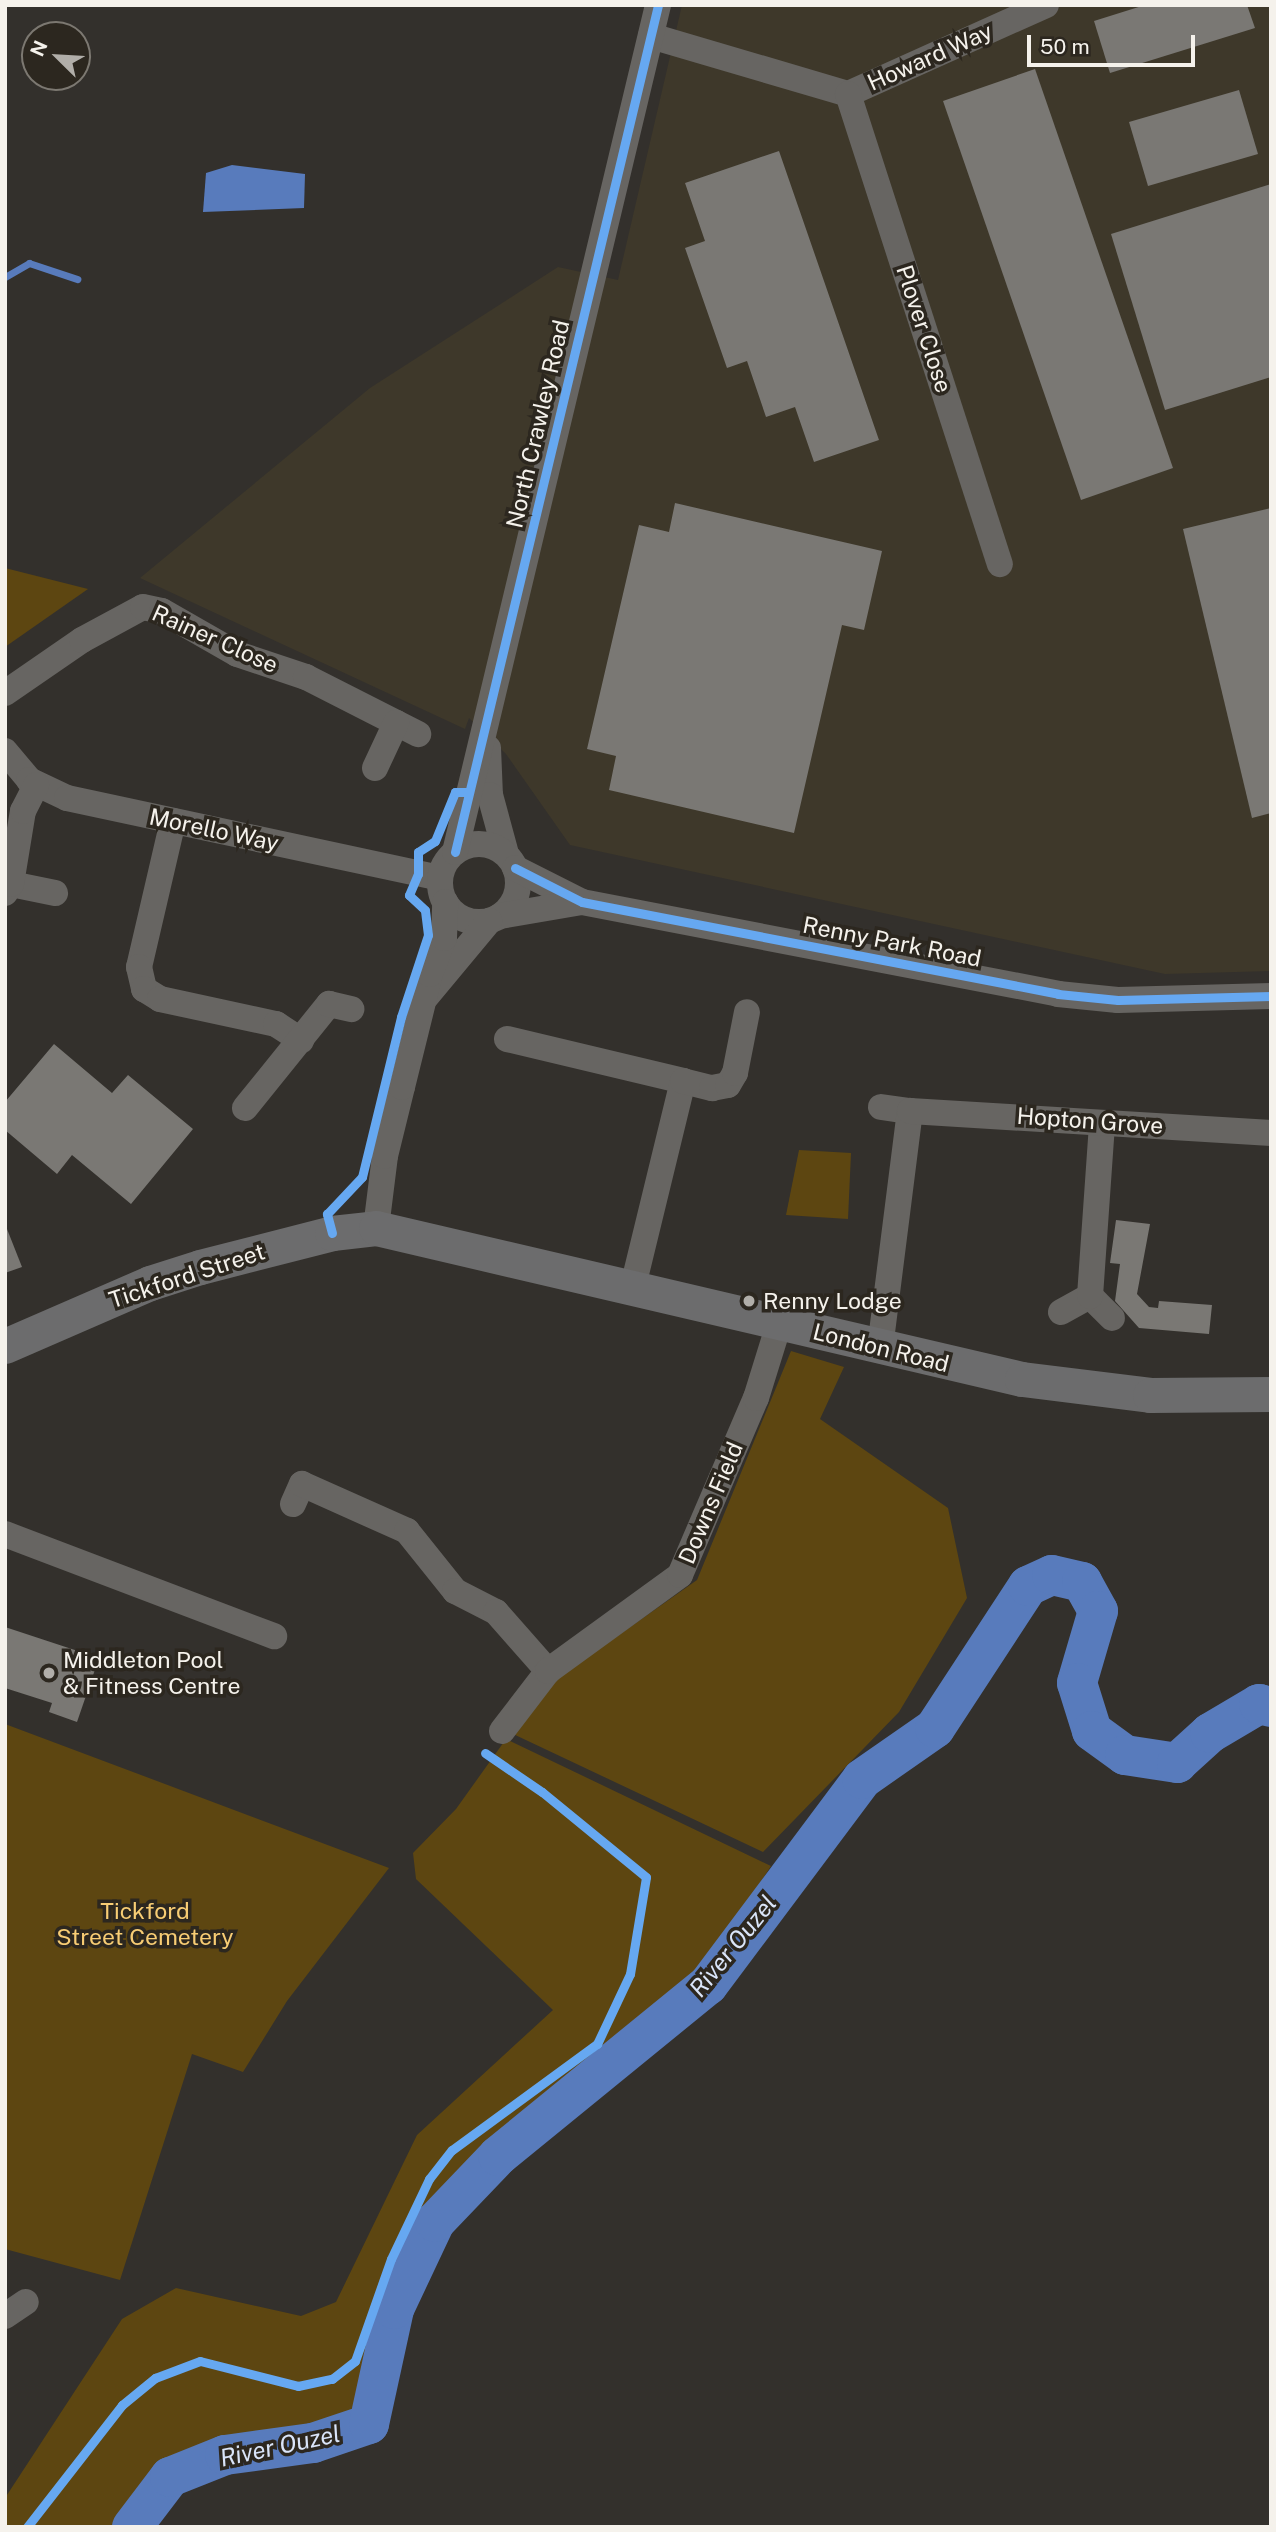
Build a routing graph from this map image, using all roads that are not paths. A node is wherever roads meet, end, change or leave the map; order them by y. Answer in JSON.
{"nodes":[{"id":1,"x":659,"y":5,"type":"edge"},
{"id":2,"x":1046,"y":5,"type":"edge"},
{"id":3,"x":651,"y":36,"type":"junction"},
{"id":4,"x":848,"y":94,"type":"junction"},
{"id":5,"x":1000,"y":564,"type":"dead end"},
{"id":6,"x":5,"y":693,"type":"edge"},
{"id":7,"x":488,"y":718,"type":"junction"},
{"id":8,"x":5,"y":751,"type":"edge"},
{"id":9,"x":375,"y":768,"type":"dead end"},
{"id":10,"x":36,"y":785,"type":"junction"},
{"id":11,"x":173,"y":821,"type":"junction"},
{"id":12,"x":455,"y":852,"type":"junction"},
{"id":13,"x":511,"y":861,"type":"junction"},
{"id":14,"x":8,"y":888,"type":"edge"},
{"id":15,"x":442,"y":890,"type":"junction"},
{"id":16,"x":55,"y":893,"type":"dead end"},
{"id":17,"x":582,"y":902,"type":"junction"},
{"id":18,"x":495,"y":918,"type":"junction"},
{"id":19,"x":1271,"y":996,"type":"edge"},
{"id":20,"x":425,"y":998,"type":"junction"},
{"id":21,"x":351,"y":1009,"type":"dead end"},
{"id":22,"x":747,"y":1012,"type":"dead end"},
{"id":23,"x":507,"y":1039,"type":"dead end"},
{"id":24,"x":301,"y":1040,"type":"junction"},
{"id":25,"x":683,"y":1081,"type":"junction"},
{"id":26,"x":881,"y":1107,"type":"dead end"},
{"id":27,"x":245,"y":1108,"type":"dead end"},
{"id":28,"x":910,"y":1111,"type":"junction"},
{"id":29,"x":1102,"y":1123,"type":"junction"},
{"id":30,"x":1271,"y":1133,"type":"edge"},
{"id":31,"x":376,"y":1228,"type":"junction"},
{"id":32,"x":633,"y":1286,"type":"junction"},
{"id":33,"x":1090,"y":1296,"type":"junction"},
{"id":34,"x":1061,"y":1312,"type":"dead end"},
{"id":35,"x":1112,"y":1318,"type":"dead end"},
{"id":36,"x":779,"y":1324,"type":"junction"},
{"id":37,"x":5,"y":1346,"type":"edge"},
{"id":38,"x":880,"y":1348,"type":"junction"},
{"id":39,"x":1271,"y":1394,"type":"edge"},
{"id":40,"x":293,"y":1504,"type":"dead end"},
{"id":41,"x":5,"y":1534,"type":"edge"},
{"id":42,"x":274,"y":1636,"type":"dead end"},
{"id":43,"x":548,"y":1671,"type":"junction"},
{"id":44,"x":502,"y":1731,"type":"dead end"}],
"edges":[{"from":1,"to":3,"type":"street","name":"North Crawley Road"},
{"from":2,"to":4,"type":"street","name":"Howard Way"},
{"from":3,"to":4,"type":"street","name":"Howard Way"},
{"from":3,"to":7,"type":"street","name":"North Crawley Road"},
{"from":4,"to":5,"type":"street","name":"Plover Close"},
{"from":6,"to":9,"type":"street","name":"Rainer Close"},
{"from":7,"to":12,"type":"street","name":"North Crawley Road"},
{"from":7,"to":13,"type":"street","name":"North Crawley Road"},
{"from":8,"to":10,"type":"street","name":"Morello Way"},
{"from":10,"to":11,"type":"street","name":"Morello Way"},
{"from":10,"to":14,"type":"street"},
{"from":11,"to":15,"type":"street","name":"Morello Way"},
{"from":11,"to":24,"type":"street"},
{"from":12,"to":13,"type":"street"},
{"from":12,"to":15,"type":"street"},
{"from":13,"to":17,"type":"street","name":"Renny Park Road"},
{"from":13,"to":18,"type":"street"},
{"from":14,"to":16,"type":"street"},
{"from":15,"to":18,"type":"street"},
{"from":15,"to":20,"type":"street"},
{"from":17,"to":18,"type":"street","name":"Renny Park Road"},
{"from":17,"to":19,"type":"street","name":"Renny Park Road"},
{"from":18,"to":20,"type":"street"},
{"from":20,"to":31,"type":"street"},
{"from":21,"to":24,"type":"street"},
{"from":22,"to":25,"type":"street"},
{"from":23,"to":25,"type":"street"},
{"from":24,"to":27,"type":"street"},
{"from":25,"to":32,"type":"street"},
{"from":26,"to":28,"type":"street","name":"Hopton Grove"},
{"from":28,"to":29,"type":"street","name":"Hopton Grove"},
{"from":28,"to":38,"type":"street"},
{"from":29,"to":30,"type":"street","name":"Hopton Grove"},
{"from":29,"to":33,"type":"street"},
{"from":31,"to":32,"type":"main road","name":"London Road"},
{"from":31,"to":37,"type":"main road","name":"Tickford Street"},
{"from":32,"to":36,"type":"main road","name":"London Road"},
{"from":33,"to":34,"type":"street"},
{"from":33,"to":35,"type":"street"},
{"from":36,"to":38,"type":"main road","name":"London Road"},
{"from":36,"to":43,"type":"street","name":"Downs Field"},
{"from":38,"to":39,"type":"main road","name":"London Road"},
{"from":40,"to":43,"type":"street"},
{"from":41,"to":42,"type":"street"},
{"from":43,"to":44,"type":"street","name":"Downs Field"}]}
